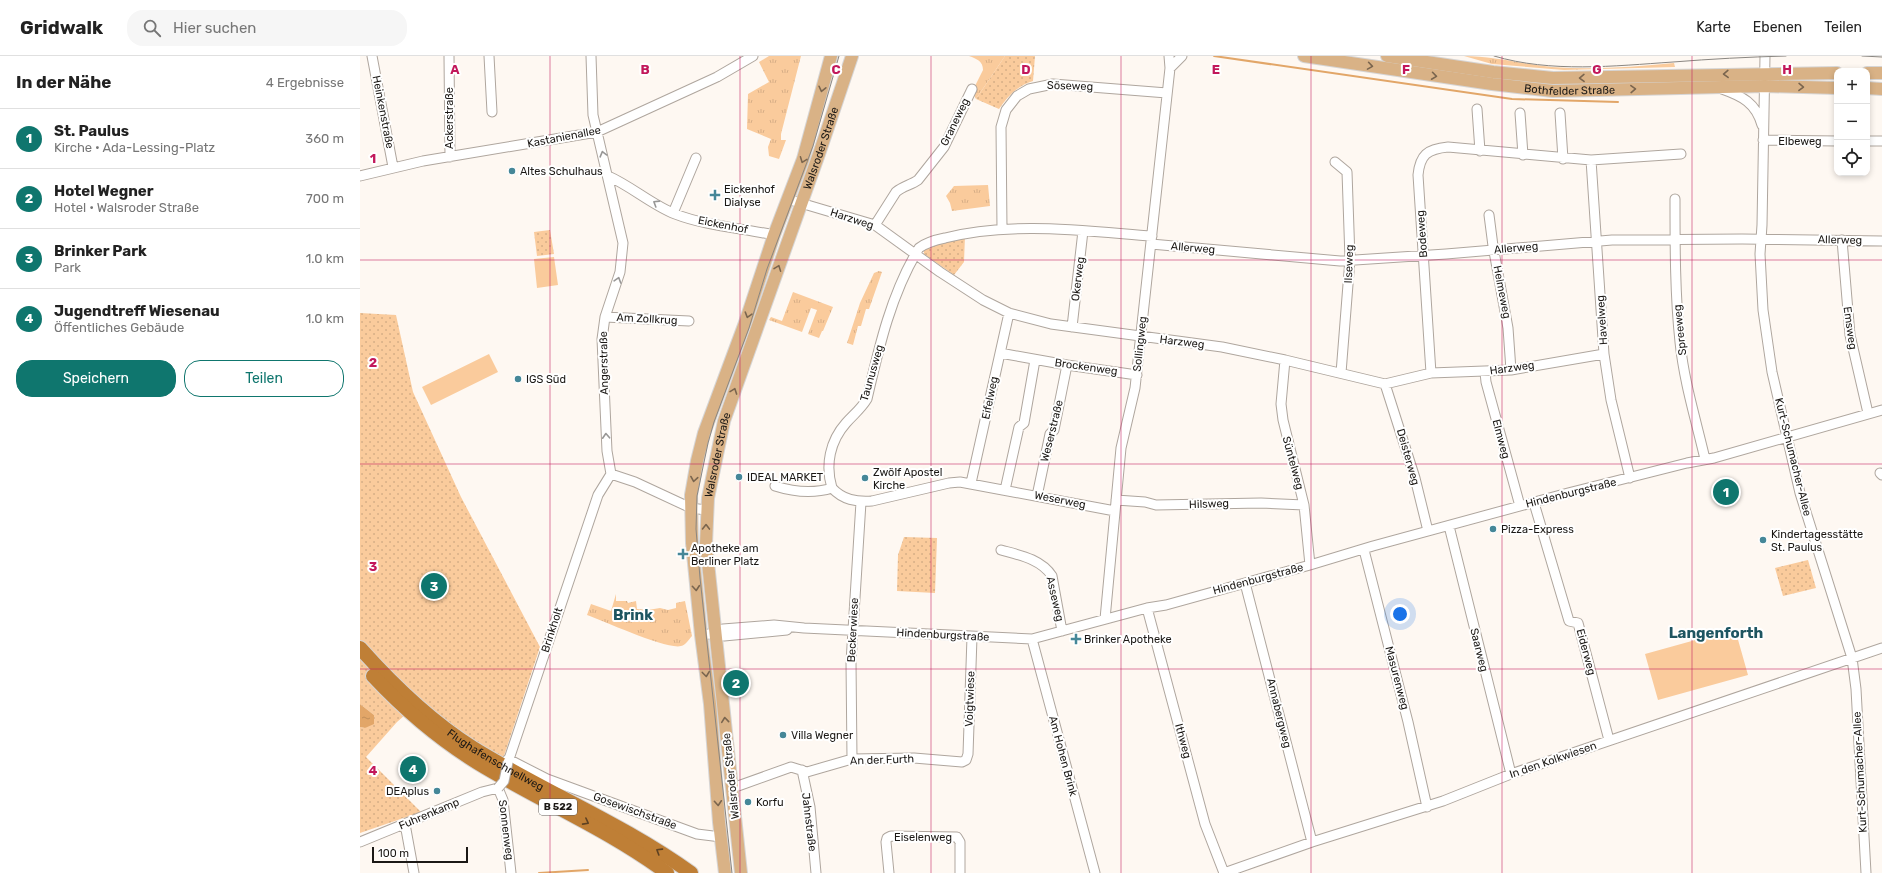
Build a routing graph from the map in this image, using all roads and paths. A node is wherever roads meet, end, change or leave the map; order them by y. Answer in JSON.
{"nodes":[{"id":1,"x":372,"y":56,"type":"edge"},
{"id":2,"x":448,"y":56,"type":"edge"},
{"id":3,"x":489,"y":56,"type":"edge"},
{"id":4,"x":591,"y":56,"type":"edge"},
{"id":5,"x":753,"y":56,"type":"edge"},
{"id":6,"x":831,"y":56,"type":"edge"},
{"id":7,"x":852,"y":56,"type":"edge"},
{"id":8,"x":1169,"y":56,"type":"edge"},
{"id":9,"x":1182,"y":56,"type":"edge"},
{"id":10,"x":1304,"y":56,"type":"edge"},
{"id":11,"x":1765,"y":56,"type":"edge"},
{"id":12,"x":1397,"y":57,"type":"edge"},
{"id":13,"x":1170,"y":68,"type":"junction"},
{"id":14,"x":1396,"y":70,"type":"junction"},
{"id":15,"x":1765,"y":73,"type":"junction"},
{"id":16,"x":1834,"y":73,"type":"edge"},
{"id":17,"x":1870,"y":73,"type":"edge"},
{"id":18,"x":1882,"y":73,"type":"edge"},
{"id":19,"x":1765,"y":86,"type":"junction"},
{"id":20,"x":1715,"y":87,"type":"junction"},
{"id":21,"x":1834,"y":88,"type":"edge"},
{"id":22,"x":1870,"y":88,"type":"edge"},
{"id":23,"x":972,"y":89,"type":"dead end"},
{"id":24,"x":1882,"y":89,"type":"edge"},
{"id":25,"x":1166,"y":93,"type":"junction"},
{"id":26,"x":1478,"y":109,"type":"dead end"},
{"id":27,"x":492,"y":112,"type":"dead end"},
{"id":28,"x":1520,"y":113,"type":"dead end"},
{"id":29,"x":1560,"y":113,"type":"dead end"},
{"id":30,"x":597,"y":132,"type":"junction"},
{"id":31,"x":1764,"y":136,"type":"junction"},
{"id":32,"x":1834,"y":141,"type":"edge"},
{"id":33,"x":1870,"y":141,"type":"edge"},
{"id":34,"x":1882,"y":141,"type":"edge"},
{"id":35,"x":1480,"y":150,"type":"junction"},
{"id":36,"x":1681,"y":154,"type":"dead end"},
{"id":37,"x":1523,"y":155,"type":"junction"},
{"id":38,"x":450,"y":157,"type":"junction"},
{"id":39,"x":696,"y":158,"type":"dead end"},
{"id":40,"x":1563,"y":159,"type":"junction"},
{"id":41,"x":1591,"y":160,"type":"junction"},
{"id":42,"x":1335,"y":162,"type":"dead end"},
{"id":43,"x":393,"y":168,"type":"junction"},
{"id":44,"x":360,"y":176,"type":"edge"},
{"id":45,"x":608,"y":176,"type":"junction"},
{"id":46,"x":1675,"y":198,"type":"dead end"},
{"id":47,"x":787,"y":199,"type":"junction"},
{"id":48,"x":802,"y":204,"type":"junction"},
{"id":49,"x":673,"y":214,"type":"junction"},
{"id":50,"x":1489,"y":215,"type":"dead end"},
{"id":51,"x":875,"y":225,"type":"junction"},
{"id":52,"x":1002,"y":230,"type":"junction"},
{"id":53,"x":1083,"y":231,"type":"junction"},
{"id":54,"x":774,"y":234,"type":"junction"},
{"id":55,"x":1675,"y":239,"type":"junction"},
{"id":56,"x":1761,"y":239,"type":"junction"},
{"id":57,"x":1152,"y":240,"type":"junction"},
{"id":58,"x":1842,"y":240,"type":"junction"},
{"id":59,"x":1597,"y":241,"type":"junction"},
{"id":60,"x":1882,"y":241,"type":"edge"},
{"id":61,"x":1493,"y":250,"type":"junction"},
{"id":62,"x":915,"y":254,"type":"junction"},
{"id":63,"x":1424,"y":255,"type":"junction"},
{"id":64,"x":1350,"y":259,"type":"junction"},
{"id":65,"x":1009,"y":313,"type":"junction"},
{"id":66,"x":605,"y":317,"type":"junction"},
{"id":67,"x":689,"y":322,"type":"dead end"},
{"id":68,"x":1072,"y":327,"type":"junction"},
{"id":69,"x":1141,"y":336,"type":"junction"},
{"id":70,"x":1000,"y":353,"type":"junction"},
{"id":71,"x":1604,"y":354,"type":"junction"},
{"id":72,"x":1035,"y":360,"type":"junction"},
{"id":73,"x":1285,"y":360,"type":"junction"},
{"id":74,"x":1067,"y":365,"type":"junction"},
{"id":75,"x":1511,"y":370,"type":"junction"},
{"id":76,"x":1485,"y":372,"type":"junction"},
{"id":77,"x":1341,"y":373,"type":"junction"},
{"id":78,"x":1431,"y":373,"type":"junction"},
{"id":79,"x":1137,"y":375,"type":"junction"},
{"id":80,"x":1385,"y":384,"type":"junction"},
{"id":81,"x":1882,"y":410,"type":"edge"},
{"id":82,"x":1868,"y":414,"type":"junction"},
{"id":83,"x":1787,"y":437,"type":"junction"},
{"id":84,"x":1705,"y":459,"type":"junction"},
{"id":85,"x":612,"y":474,"type":"junction"},
{"id":86,"x":1630,"y":478,"type":"junction"},
{"id":87,"x":971,"y":483,"type":"junction"},
{"id":88,"x":775,"y":486,"type":"dead end"},
{"id":89,"x":832,"y":488,"type":"junction"},
{"id":90,"x":1005,"y":490,"type":"junction"},
{"id":91,"x":1037,"y":496,"type":"junction"},
{"id":92,"x":1116,"y":500,"type":"junction"},
{"id":93,"x":861,"y":502,"type":"junction"},
{"id":94,"x":1534,"y":503,"type":"junction"},
{"id":95,"x":1304,"y":505,"type":"junction"},
{"id":96,"x":1520,"y":506,"type":"junction"},
{"id":97,"x":691,"y":508,"type":"junction"},
{"id":98,"x":706,"y":510,"type":"junction"},
{"id":99,"x":1115,"y":511,"type":"junction"},
{"id":100,"x":1449,"y":526,"type":"junction"},
{"id":101,"x":1428,"y":531,"type":"junction"},
{"id":102,"x":1001,"y":550,"type":"dead end"},
{"id":103,"x":1364,"y":550,"type":"junction"},
{"id":104,"x":1310,"y":566,"type":"junction"},
{"id":105,"x":1245,"y":583,"type":"junction"},
{"id":106,"x":1147,"y":608,"type":"junction"},
{"id":107,"x":1105,"y":619,"type":"junction"},
{"id":108,"x":853,"y":630,"type":"junction"},
{"id":109,"x":1062,"y":631,"type":"junction"},
{"id":110,"x":717,"y":633,"type":"junction"},
{"id":111,"x":701,"y":635,"type":"junction"},
{"id":112,"x":972,"y":637,"type":"junction"},
{"id":113,"x":1032,"y":639,"type":"junction"},
{"id":114,"x":360,"y":648,"type":"edge"},
{"id":115,"x":1882,"y":648,"type":"edge"},
{"id":116,"x":1852,"y":658,"type":"junction"},
{"id":117,"x":360,"y":662,"type":"edge"},
{"id":118,"x":1610,"y":740,"type":"junction"},
{"id":119,"x":852,"y":759,"type":"junction"},
{"id":120,"x":508,"y":760,"type":"junction"},
{"id":121,"x":966,"y":760,"type":"joint"},
{"id":122,"x":802,"y":770,"type":"junction"},
{"id":123,"x":1511,"y":774,"type":"junction"},
{"id":124,"x":732,"y":787,"type":"junction"},
{"id":125,"x":498,"y":788,"type":"junction"},
{"id":126,"x":1427,"y":807,"type":"junction"},
{"id":127,"x":405,"y":824,"type":"junction"},
{"id":128,"x":721,"y":837,"type":"junction"},
{"id":129,"x":360,"y":842,"type":"edge"},
{"id":130,"x":1312,"y":842,"type":"junction"},
{"id":131,"x":638,"y":852,"type":"junction"},
{"id":132,"x":414,"y":873,"type":"edge"},
{"id":133,"x":511,"y":873,"type":"edge"},
{"id":134,"x":655,"y":873,"type":"edge"},
{"id":135,"x":667,"y":873,"type":"edge"},
{"id":136,"x":691,"y":873,"type":"edge"},
{"id":137,"x":725,"y":873,"type":"edge"},
{"id":138,"x":741,"y":873,"type":"edge"},
{"id":139,"x":816,"y":873,"type":"edge"},
{"id":140,"x":889,"y":873,"type":"edge"},
{"id":141,"x":960,"y":873,"type":"edge"},
{"id":142,"x":1095,"y":873,"type":"edge"},
{"id":143,"x":1224,"y":873,"type":"edge"},
{"id":144,"x":1866,"y":873,"type":"edge"}],
"edges":[{"from":1,"to":43,"type":"street","name":"Heinkenstraße"},
{"from":2,"to":38,"type":"street","name":"Ackerstraße"},
{"from":3,"to":27,"type":"street"},
{"from":4,"to":30,"type":"street","name":"Angerstraße"},
{"from":5,"to":30,"type":"street","name":"Kastanienallee"},
{"from":6,"to":47,"type":"main road","name":"Walsroder Straße","one_way":true},
{"from":7,"to":48,"type":"main road","name":"Walsroder Straße"},
{"from":8,"to":13,"type":"street","name":"Sollingweg"},
{"from":9,"to":13,"type":"street"},
{"from":10,"to":14,"type":"main road","name":"Bothfelder Straße","one_way":true},
{"from":11,"to":15,"type":"street","name":"Kurt-Schumacher-Allee"},
{"from":12,"to":14,"type":"street"},
{"from":15,"to":12,"type":"main road","name":"Bothfelder Straße","one_way":true},
{"from":13,"to":25,"type":"street","name":"Sollingweg"},
{"from":14,"to":20,"type":"main road","name":"Bothfelder Straße","one_way":true},
{"from":15,"to":16,"type":"main road","name":"Bothfelder Straße"},
{"from":15,"to":19,"type":"street","name":"Kurt-Schumacher-Allee"},
{"from":17,"to":18,"type":"main road"},
{"from":19,"to":20,"type":"main road","name":"Bothfelder Straße"},
{"from":19,"to":21,"type":"main road","name":"Bothfelder Straße","one_way":true},
{"from":19,"to":31,"type":"street","name":"Kurt-Schumacher-Allee"},
{"from":20,"to":31,"type":"street","name":"Kurt-Schumacher-Allee"},
{"from":22,"to":24,"type":"main road"},
{"from":23,"to":51,"type":"street","name":"Graneweg"},
{"from":25,"to":52,"type":"street","name":"Söseweg"},
{"from":25,"to":57,"type":"street","name":"Sollingweg"},
{"from":26,"to":35,"type":"street"},
{"from":28,"to":37,"type":"street"},
{"from":29,"to":40,"type":"street"},
{"from":30,"to":38,"type":"street","name":"Kastanienallee"},
{"from":45,"to":30,"type":"street","name":"Angerstraße","one_way":true},
{"from":31,"to":32,"type":"street","name":"Elbeweg"},
{"from":31,"to":56,"type":"street","name":"Kurt-Schumacher-Allee"},
{"from":33,"to":34,"type":"street"},
{"from":35,"to":37,"type":"street","name":"Bodeweg"},
{"from":35,"to":63,"type":"street","name":"Bodeweg"},
{"from":36,"to":41,"type":"street","name":"Bodeweg"},
{"from":37,"to":40,"type":"street","name":"Bodeweg"},
{"from":38,"to":43,"type":"street","name":"Kastanienallee"},
{"from":39,"to":49,"type":"street"},
{"from":40,"to":41,"type":"street","name":"Bodeweg"},
{"from":41,"to":59,"type":"street","name":"Havelweg"},
{"from":42,"to":64,"type":"street","name":"Ilseweg"},
{"from":43,"to":44,"type":"street","name":"Kastanienallee"},
{"from":49,"to":45,"type":"street","name":"Eickenhof","one_way":true},
{"from":66,"to":45,"type":"street","name":"Angerstraße","one_way":true},
{"from":46,"to":55,"type":"street","name":"Spreeweg"},
{"from":47,"to":48,"type":"street","name":"Harzweg"},
{"from":47,"to":54,"type":"main road","name":"Walsroder Straße"},
{"from":48,"to":51,"type":"street","name":"Harzweg"},
{"from":98,"to":48,"type":"main road","name":"Walsroder Straße","one_way":true},
{"from":49,"to":54,"type":"street","name":"Eickenhof"},
{"from":50,"to":61,"type":"street","name":"Helmeweg"},
{"from":51,"to":62,"type":"street","name":"Harzweg"},
{"from":52,"to":53,"type":"street","name":"Allerweg"},
{"from":52,"to":62,"type":"street","name":"Allerweg"},
{"from":53,"to":57,"type":"street","name":"Allerweg"},
{"from":53,"to":68,"type":"street","name":"Okerweg"},
{"from":54,"to":97,"type":"main road","name":"Walsroder Straße","one_way":true},
{"from":55,"to":56,"type":"street","name":"Allerweg"},
{"from":55,"to":59,"type":"street","name":"Allerweg"},
{"from":55,"to":84,"type":"street","name":"Spreeweg"},
{"from":56,"to":58,"type":"street","name":"Allerweg"},
{"from":56,"to":83,"type":"street","name":"Kurt-Schumacher-Allee"},
{"from":57,"to":64,"type":"street","name":"Allerweg"},
{"from":57,"to":69,"type":"street","name":"Sollingweg"},
{"from":58,"to":60,"type":"street","name":"Allerweg"},
{"from":58,"to":82,"type":"street","name":"Emsweg"},
{"from":59,"to":61,"type":"street","name":"Allerweg"},
{"from":59,"to":71,"type":"street","name":"Havelweg"},
{"from":61,"to":63,"type":"street","name":"Allerweg"},
{"from":61,"to":75,"type":"street","name":"Helmeweg"},
{"from":62,"to":65,"type":"street","name":"Harzweg"},
{"from":62,"to":89,"type":"street","name":"Taunusweg"},
{"from":63,"to":64,"type":"street","name":"Allerweg"},
{"from":63,"to":78,"type":"street","name":"Bodeweg"},
{"from":64,"to":77,"type":"street","name":"Ilseweg"},
{"from":65,"to":68,"type":"street","name":"Harzweg"},
{"from":65,"to":70,"type":"street","name":"Eifelweg"},
{"from":66,"to":67,"type":"street","name":"Am Zollkrug"},
{"from":85,"to":66,"type":"street","name":"Angerstraße","one_way":true},
{"from":68,"to":69,"type":"street","name":"Harzweg"},
{"from":69,"to":73,"type":"street","name":"Harzweg"},
{"from":69,"to":79,"type":"street","name":"Sollingweg"},
{"from":70,"to":72,"type":"street","name":"Brockenweg"},
{"from":70,"to":87,"type":"street","name":"Eifelweg"},
{"from":71,"to":75,"type":"street","name":"Harzweg"},
{"from":71,"to":86,"type":"street","name":"Havelweg"},
{"from":72,"to":74,"type":"street","name":"Brockenweg"},
{"from":72,"to":90,"type":"street"},
{"from":73,"to":77,"type":"street","name":"Harzweg"},
{"from":73,"to":95,"type":"street","name":"Süntelweg"},
{"from":74,"to":79,"type":"street","name":"Brockenweg"},
{"from":74,"to":91,"type":"street","name":"Weserstraße"},
{"from":75,"to":76,"type":"street","name":"Harzweg"},
{"from":76,"to":78,"type":"street","name":"Harzweg"},
{"from":76,"to":96,"type":"street","name":"Elmweg"},
{"from":77,"to":80,"type":"street","name":"Harzweg"},
{"from":78,"to":80,"type":"street","name":"Harzweg"},
{"from":79,"to":92,"type":"street","name":"Sollingweg"},
{"from":80,"to":101,"type":"street","name":"Deisterweg"},
{"from":81,"to":82,"type":"street"},
{"from":82,"to":83,"type":"street"},
{"from":83,"to":84,"type":"street","name":"Hindenburgstraße"},
{"from":83,"to":116,"type":"street","name":"Kurt-Schumacher-Allee"},
{"from":84,"to":86,"type":"street","name":"Hindenburgstraße"},
{"from":85,"to":97,"type":"street"},
{"from":85,"to":120,"type":"street","name":"Brinkholt"},
{"from":86,"to":94,"type":"street","name":"Hindenburgstraße"},
{"from":87,"to":90,"type":"street","name":"Weserweg"},
{"from":87,"to":93,"type":"street","name":"Weserweg"},
{"from":88,"to":89,"type":"street"},
{"from":89,"to":93,"type":"street","name":"Weserweg"},
{"from":90,"to":91,"type":"street","name":"Weserweg"},
{"from":91,"to":99,"type":"street","name":"Weserweg"},
{"from":92,"to":95,"type":"street","name":"Hilsweg"},
{"from":92,"to":99,"type":"street","name":"Sollingweg"},
{"from":93,"to":108,"type":"street","name":"Beckerwiese"},
{"from":94,"to":96,"type":"street","name":"Hindenburgstraße"},
{"from":94,"to":118,"type":"street","name":"Eiderweg"},
{"from":95,"to":104,"type":"street","name":"Süntelweg"},
{"from":96,"to":100,"type":"street","name":"Hindenburgstraße"},
{"from":97,"to":98,"type":"street"},
{"from":97,"to":111,"type":"main road","name":"Walsroder Straße","one_way":true},
{"from":110,"to":98,"type":"main road","name":"Walsroder Straße","one_way":true},
{"from":99,"to":107,"type":"street","name":"Sollingweg"},
{"from":100,"to":101,"type":"street","name":"Hindenburgstraße"},
{"from":100,"to":123,"type":"street","name":"Saarweg"},
{"from":101,"to":103,"type":"street","name":"Hindenburgstraße"},
{"from":102,"to":109,"type":"street","name":"Asseweg"},
{"from":103,"to":104,"type":"street","name":"Hindenburgstraße"},
{"from":103,"to":126,"type":"street","name":"Masurenweg"},
{"from":104,"to":105,"type":"street","name":"Hindenburgstraße"},
{"from":105,"to":106,"type":"street","name":"Hindenburgstraße"},
{"from":105,"to":130,"type":"street","name":"Annabergweg"},
{"from":106,"to":107,"type":"street","name":"Hindenburgstraße"},
{"from":106,"to":143,"type":"street","name":"Ithweg"},
{"from":107,"to":109,"type":"street","name":"Hindenburgstraße"},
{"from":108,"to":110,"type":"street","name":"Hindenburgstraße"},
{"from":108,"to":112,"type":"street","name":"Hindenburgstraße"},
{"from":108,"to":119,"type":"street","name":"Beckerwiese"},
{"from":109,"to":113,"type":"street","name":"Hindenburgstraße"},
{"from":110,"to":111,"type":"street","name":"Hindenburgstraße"},
{"from":124,"to":110,"type":"main road","name":"Walsroder Straße","one_way":true},
{"from":111,"to":128,"type":"main road","name":"Walsroder Straße","one_way":true},
{"from":112,"to":113,"type":"street","name":"Hindenburgstraße"},
{"from":112,"to":121,"type":"street","name":"Voigtwiese"},
{"from":113,"to":142,"type":"street","name":"Am Hohen Brink"},
{"from":136,"to":114,"type":"highway","name":"Flughafenschnellweg","number":"B 522","one_way":true},
{"from":115,"to":116,"type":"street","name":"In den Kolkwiesen"},
{"from":116,"to":118,"type":"street","name":"In den Kolkwiesen"},
{"from":116,"to":144,"type":"street","name":"Kurt-Schumacher-Allee"},
{"from":117,"to":131,"type":"highway","name":"Flughafenschnellweg","number":"B 522","one_way":true},
{"from":118,"to":123,"type":"street","name":"In den Kolkwiesen"},
{"from":119,"to":121,"type":"street","name":"An der Furth"},
{"from":119,"to":122,"type":"street","name":"An der Furth"},
{"from":120,"to":125,"type":"street","name":"Brinkholt","bridge":true},
{"from":120,"to":128,"type":"street","name":"Gosewischstraße"},
{"from":122,"to":124,"type":"street","name":"An der Furth"},
{"from":122,"to":139,"type":"street","name":"Jahnstraße"},
{"from":123,"to":126,"type":"street","name":"In den Kolkwiesen"},
{"from":124,"to":138,"type":"main road","name":"Walsroder Straße"},
{"from":125,"to":127,"type":"street","name":"Fuhrenkamp"},
{"from":125,"to":133,"type":"street","name":"Sonnenweg"},
{"from":126,"to":130,"type":"street","name":"In den Kolkwiesen"},
{"from":127,"to":129,"type":"street","name":"Fuhrenkamp"},
{"from":127,"to":132,"type":"street"},
{"from":128,"to":137,"type":"main road","name":"Walsroder Straße"},
{"from":130,"to":143,"type":"street","name":"In den Kolkwiesen"},
{"from":131,"to":134,"type":"highway"},
{"from":131,"to":135,"type":"highway","number":"B 522"},
{"from":140,"to":141,"type":"street","name":"Eiselenweg"}]}
